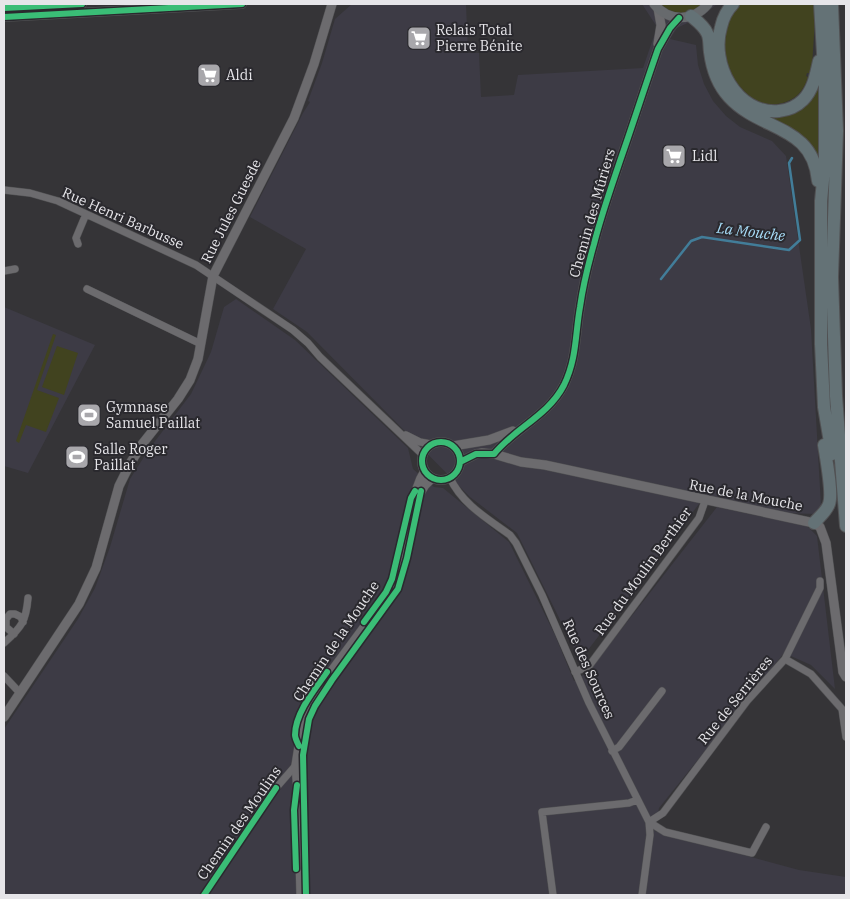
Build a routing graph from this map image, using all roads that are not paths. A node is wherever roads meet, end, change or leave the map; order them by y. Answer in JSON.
{"nodes":[{"id":1,"x":82,"y":4,"type":"edge"},
{"id":2,"x":242,"y":4,"type":"edge"},
{"id":3,"x":332,"y":4,"type":"edge"},
{"id":4,"x":708,"y":4,"type":"edge"},
{"id":5,"x":733,"y":4,"type":"edge"},
{"id":6,"x":820,"y":4,"type":"edge"},
{"id":7,"x":832,"y":4,"type":"edge"},
{"id":8,"x":656,"y":6,"type":"edge"},
{"id":9,"x":4,"y":8,"type":"edge"},
{"id":10,"x":4,"y":17,"type":"edge"},
{"id":11,"x":685,"y":17,"type":"junction"},
{"id":12,"x":822,"y":47,"type":"junction"},
{"id":13,"x":658,"y":49,"type":"junction"},
{"id":14,"x":4,"y":190,"type":"edge"},
{"id":15,"x":21,"y":192,"type":"junction"},
{"id":16,"x":4,"y":196,"type":"edge"},
{"id":17,"x":821,"y":201,"type":"junction"},
{"id":18,"x":86,"y":214,"type":"junction"},
{"id":19,"x":78,"y":244,"type":"dead end"},
{"id":20,"x":15,"y":269,"type":"dead end"},
{"id":21,"x":4,"y":271,"type":"edge"},
{"id":22,"x":213,"y":276,"type":"junction"},
{"id":23,"x":87,"y":289,"type":"dead end"},
{"id":24,"x":200,"y":344,"type":"junction"},
{"id":25,"x":824,"y":407,"type":"junction"},
{"id":26,"x":525,"y":427,"type":"junction"},
{"id":27,"x":395,"y":428,"type":"junction"},
{"id":28,"x":480,"y":442,"type":"junction"},
{"id":29,"x":431,"y":444,"type":"junction"},
{"id":30,"x":454,"y":446,"type":"junction"},
{"id":31,"x":496,"y":451,"type":"junction"},
{"id":32,"x":422,"y":455,"type":"junction"},
{"id":33,"x":460,"y":462,"type":"junction"},
{"id":34,"x":424,"y":471,"type":"junction"},
{"id":35,"x":432,"y":478,"type":"junction"},
{"id":36,"x":450,"y":478,"type":"junction"},
{"id":37,"x":843,"y":489,"type":"junction"},
{"id":38,"x":705,"y":501,"type":"junction"},
{"id":39,"x":413,"y":508,"type":"junction"},
{"id":40,"x":814,"y":523,"type":"junction"},
{"id":41,"x":846,"y":526,"type":"edge"},
{"id":42,"x":820,"y":581,"type":"dead end"},
{"id":43,"x":28,"y":598,"type":"dead end"},
{"id":44,"x":23,"y":622,"type":"junction"},
{"id":45,"x":14,"y":634,"type":"junction"},
{"id":46,"x":4,"y":643,"type":"edge"},
{"id":47,"x":785,"y":659,"type":"junction"},
{"id":48,"x":575,"y":672,"type":"junction"},
{"id":49,"x":4,"y":676,"type":"edge"},
{"id":50,"x":846,"y":677,"type":"edge"},
{"id":51,"x":662,"y":691,"type":"dead end"},
{"id":52,"x":20,"y":693,"type":"junction"},
{"id":53,"x":4,"y":717,"type":"edge"},
{"id":54,"x":846,"y":737,"type":"edge"},
{"id":55,"x":612,"y":751,"type":"junction"},
{"id":56,"x":296,"y":765,"type":"junction"},
{"id":57,"x":637,"y":800,"type":"junction"},
{"id":58,"x":648,"y":822,"type":"junction"},
{"id":59,"x":766,"y":827,"type":"dead end"},
{"id":60,"x":204,"y":895,"type":"edge"},
{"id":61,"x":301,"y":895,"type":"edge"},
{"id":62,"x":552,"y":895,"type":"edge"},
{"id":63,"x":642,"y":895,"type":"edge"}],
"edges":[{"from":1,"to":9,"type":"main road"},
{"from":2,"to":10,"type":"main road"},
{"from":3,"to":22,"type":"street","name":"Rue Jules Guesde"},
{"from":4,"to":11,"type":"main road"},
{"from":5,"to":12,"type":"highway"},
{"from":6,"to":12,"type":"highway"},
{"from":7,"to":37,"type":"highway"},
{"from":8,"to":11,"type":"main road"},
{"from":8,"to":13,"type":"street","name":"Chemin des Mûriers"},
{"from":11,"to":13,"type":"street","name":"Chemin des Mûriers"},
{"from":11,"to":17,"type":"highway"},
{"from":12,"to":17,"type":"highway"},
{"from":13,"to":26,"type":"street","name":"Chemin des Mûriers"},
{"from":14,"to":15,"type":"street","name":"Rue Henri Barbusse"},
{"from":15,"to":16,"type":"street","name":"Rue Henri Barbusse"},
{"from":15,"to":18,"type":"street","name":"Rue Henri Barbusse"},
{"from":17,"to":25,"type":"highway"},
{"from":18,"to":19,"type":"street"},
{"from":18,"to":22,"type":"street","name":"Rue Henri Barbusse"},
{"from":20,"to":21,"type":"street"},
{"from":22,"to":24,"type":"street","name":"Rue Jules Guesde"},
{"from":22,"to":27,"type":"street","name":"Rue Henri Barbusse"},
{"from":23,"to":24,"type":"street"},
{"from":24,"to":52,"type":"street","name":"Rue Jules Guesde"},
{"from":25,"to":37,"type":"highway"},
{"from":25,"to":40,"type":"highway"},
{"from":26,"to":28,"type":"street","name":"Chemin des Mûriers"},
{"from":26,"to":31,"type":"street","name":"Chemin des Mûriers"},
{"from":27,"to":29,"type":"street","name":"Rue Henri Barbusse"},
{"from":27,"to":32,"type":"street","name":"Rue Henri Barbusse"},
{"from":28,"to":30,"type":"street","name":"Chemin des Mûriers"},
{"from":28,"to":31,"type":"street","name":"Rue de la Mouche"},
{"from":29,"to":30,"type":"street"},
{"from":29,"to":32,"type":"street"},
{"from":30,"to":33,"type":"street"},
{"from":31,"to":33,"type":"street","name":"Rue de la Mouche"},
{"from":31,"to":38,"type":"street","name":"Rue de la Mouche"},
{"from":32,"to":34,"type":"street"},
{"from":33,"to":36,"type":"street"},
{"from":34,"to":35,"type":"street"},
{"from":34,"to":39,"type":"street","name":"Chemin de la Mouche"},
{"from":35,"to":36,"type":"street"},
{"from":35,"to":39,"type":"street","name":"Chemin de la Mouche"},
{"from":36,"to":48,"type":"street","name":"Rue des Sources"},
{"from":37,"to":41,"type":"highway"},
{"from":38,"to":40,"type":"street","name":"Rue de la Mouche"},
{"from":38,"to":48,"type":"street","name":"Rue du Moulin Berthier"},
{"from":39,"to":56,"type":"street","name":"Chemin de la Mouche"},
{"from":40,"to":50,"type":"street","name":"Rue de la Mouche"},
{"from":42,"to":47,"type":"street","name":"Rue de Serrières"},
{"from":43,"to":44,"type":"street"},
{"from":44,"to":45,"type":"street"},
{"from":44,"to":45,"type":"street"},
{"from":45,"to":46,"type":"street"},
{"from":47,"to":54,"type":"street"},
{"from":47,"to":58,"type":"street","name":"Rue de Serrières"},
{"from":48,"to":55,"type":"street","name":"Rue des Sources"},
{"from":49,"to":52,"type":"street"},
{"from":51,"to":55,"type":"street"},
{"from":52,"to":53,"type":"street","name":"Rue Jules Guesde"},
{"from":55,"to":57,"type":"street","name":"Rue des Sources"},
{"from":56,"to":60,"type":"street","name":"Chemin des Moulins"},
{"from":56,"to":61,"type":"street","name":"Chemin de la Mouche"},
{"from":57,"to":58,"type":"street","name":"Rue des Sources"},
{"from":57,"to":62,"type":"street"},
{"from":58,"to":59,"type":"street"},
{"from":58,"to":63,"type":"street","name":"Rue des Sources"}]}
